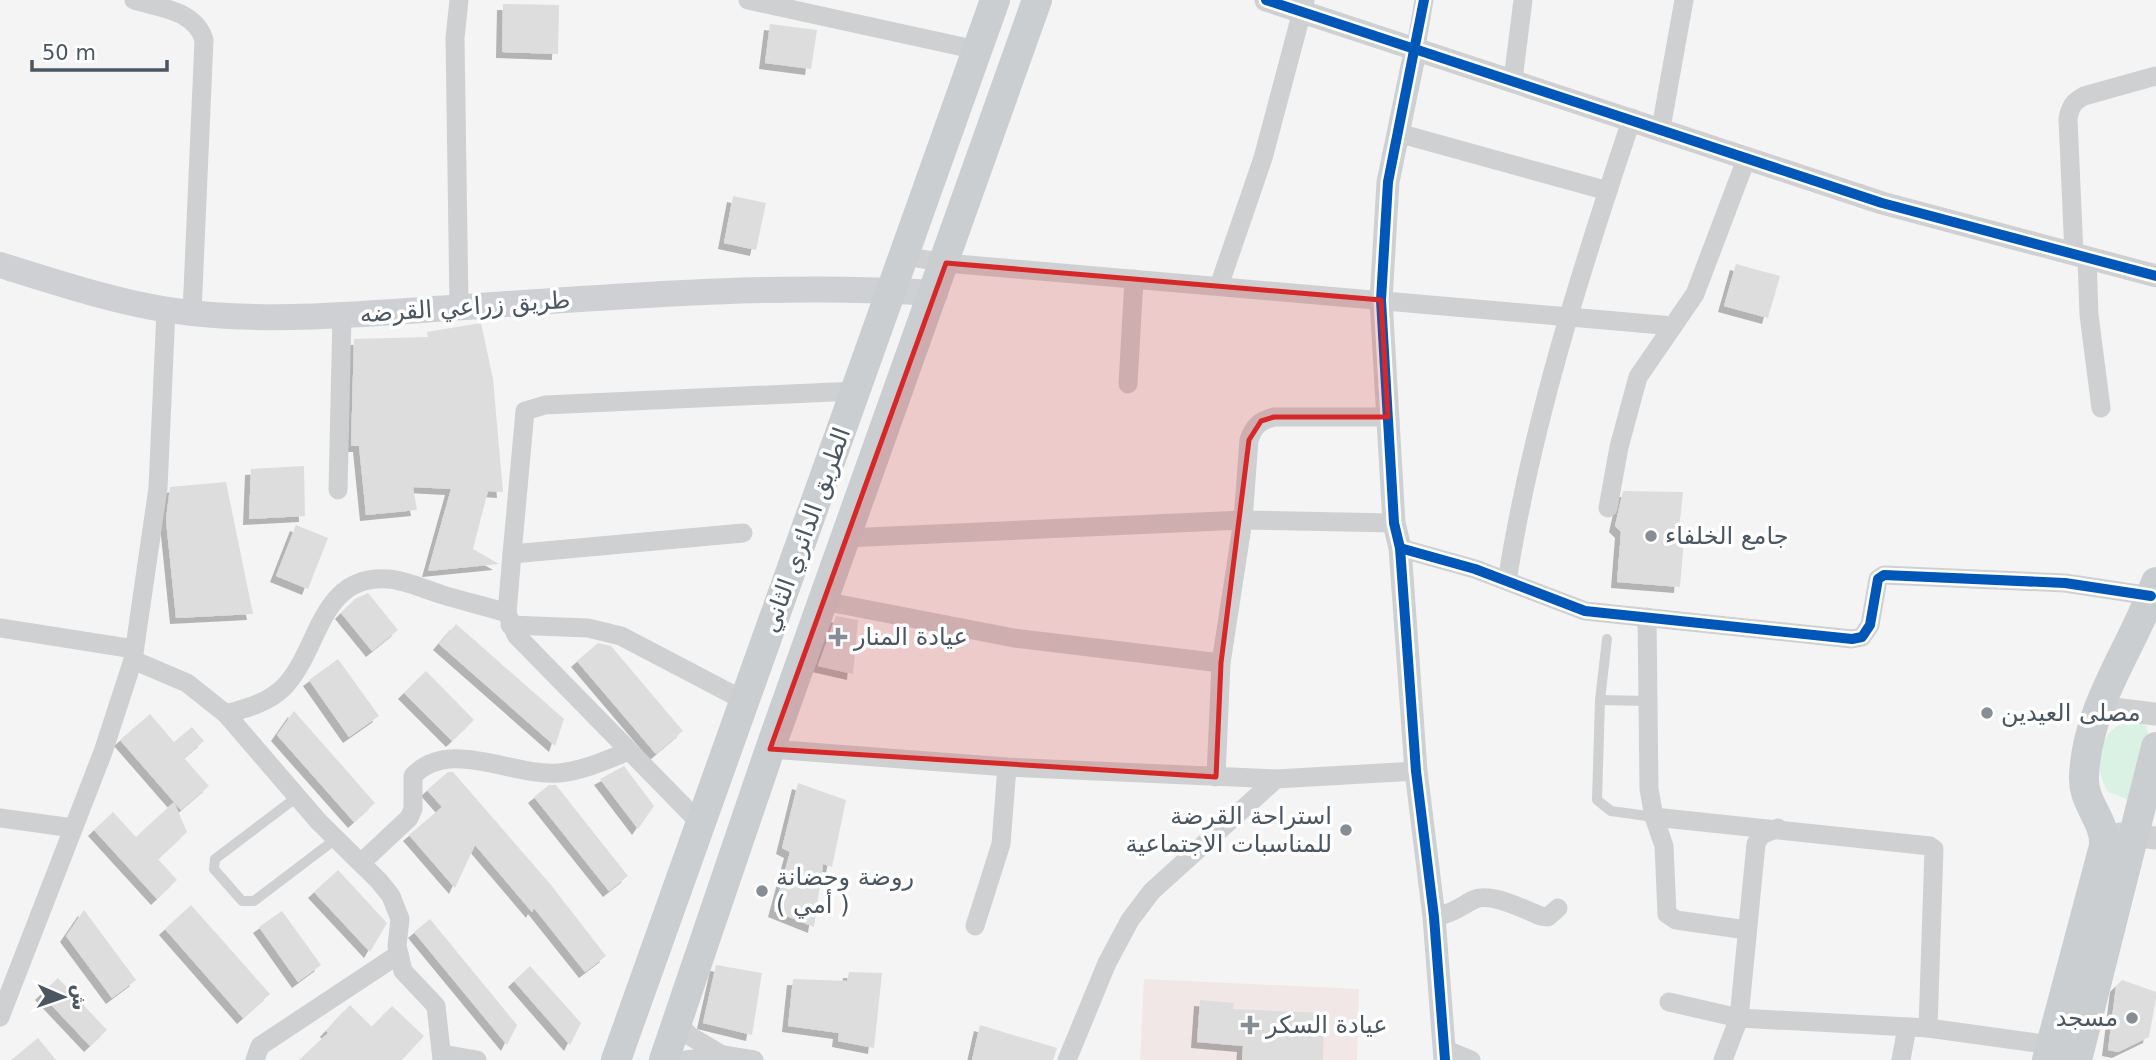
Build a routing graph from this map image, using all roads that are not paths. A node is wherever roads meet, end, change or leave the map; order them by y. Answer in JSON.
{"nodes":[{"id":1,"x":134,"y":0,"type":"edge"},
{"id":2,"x":459,"y":0,"type":"edge"},
{"id":3,"x":748,"y":0,"type":"edge"},
{"id":4,"x":995,"y":0,"type":"edge"},
{"id":5,"x":1037,"y":0,"type":"edge"},
{"id":6,"x":1266,"y":0,"type":"edge"},
{"id":7,"x":1424,"y":0,"type":"edge"},
{"id":8,"x":1523,"y":0,"type":"edge"},
{"id":9,"x":1684,"y":0,"type":"edge"},
{"id":10,"x":1304,"y":6,"type":"edge"},
{"id":11,"x":1416,"y":47,"type":"junction"},
{"id":12,"x":977,"y":50,"type":"junction"},
{"id":13,"x":2156,"y":75,"type":"edge"},
{"id":14,"x":1513,"y":80,"type":"junction"},
{"id":15,"x":1632,"y":118,"type":"junction"},
{"id":16,"x":1661,"y":128,"type":"junction"},
{"id":17,"x":1398,"y":133,"type":"junction"},
{"id":18,"x":1747,"y":157,"type":"junction"},
{"id":19,"x":1608,"y":191,"type":"junction"},
{"id":20,"x":904,"y":256,"type":"junction"},
{"id":21,"x":2080,"y":256,"type":"junction"},
{"id":22,"x":946,"y":263,"type":"junction"},
{"id":23,"x":0,"y":265,"type":"edge"},
{"id":24,"x":2156,"y":276,"type":"edge"},
{"id":25,"x":1134,"y":279,"type":"junction"},
{"id":26,"x":1219,"y":286,"type":"junction"},
{"id":27,"x":890,"y":290,"type":"junction"},
{"id":28,"x":935,"y":293,"type":"junction"},
{"id":29,"x":1381,"y":300,"type":"junction"},
{"id":30,"x":459,"y":307,"type":"junction"},
{"id":31,"x":179,"y":311,"type":"junction"},
{"id":32,"x":342,"y":316,"type":"junction"},
{"id":33,"x":1568,"y":320,"type":"junction"},
{"id":34,"x":1673,"y":326,"type":"junction"},
{"id":35,"x":1128,"y":384,"type":"dead end"},
{"id":36,"x":855,"y":391,"type":"junction"},
{"id":37,"x":2101,"y":408,"type":"dead end"},
{"id":38,"x":1388,"y":417,"type":"junction"},
{"id":39,"x":338,"y":490,"type":"dead end"},
{"id":40,"x":1608,"y":508,"type":"dead end"},
{"id":41,"x":1243,"y":520,"type":"junction"},
{"id":42,"x":1394,"y":523,"type":"junction"},
{"id":43,"x":743,"y":533,"type":"dead end"},
{"id":44,"x":845,"y":538,"type":"junction"},
{"id":45,"x":1400,"y":548,"type":"junction"},
{"id":46,"x":512,"y":554,"type":"junction"},
{"id":47,"x":1507,"y":581,"type":"junction"},
{"id":48,"x":2153,"y":589,"type":"edge"},
{"id":49,"x":823,"y":601,"type":"junction"},
{"id":50,"x":1647,"y":617,"type":"junction"},
{"id":51,"x":509,"y":619,"type":"junction"},
{"id":52,"x":0,"y":628,"type":"edge"},
{"id":53,"x":1607,"y":639,"type":"dead end"},
{"id":54,"x":134,"y":654,"type":"junction"},
{"id":55,"x":1222,"y":663,"type":"junction"},
{"id":56,"x":1600,"y":700,"type":"junction"},
{"id":57,"x":745,"y":701,"type":"junction"},
{"id":58,"x":1648,"y":701,"type":"junction"},
{"id":59,"x":2097,"y":707,"type":"junction"},
{"id":60,"x":226,"y":714,"type":"junction"},
{"id":61,"x":2156,"y":714,"type":"edge"},
{"id":62,"x":2156,"y":747,"type":"edge"},
{"id":63,"x":770,"y":749,"type":"junction"},
{"id":64,"x":629,"y":751,"type":"junction"},
{"id":65,"x":1007,"y":767,"type":"junction"},
{"id":66,"x":1416,"y":771,"type":"junction"},
{"id":67,"x":1216,"y":777,"type":"junction"},
{"id":68,"x":1276,"y":779,"type":"junction"},
{"id":69,"x":297,"y":797,"type":"junction"},
{"id":70,"x":1654,"y":817,"type":"junction"},
{"id":71,"x":0,"y":818,"type":"edge"},
{"id":72,"x":700,"y":823,"type":"junction"},
{"id":73,"x":73,"y":828,"type":"junction"},
{"id":74,"x":1779,"y":828,"type":"junction"},
{"id":75,"x":2131,"y":836,"type":"edge"},
{"id":76,"x":337,"y":838,"type":"junction"},
{"id":77,"x":362,"y":862,"type":"junction"},
{"id":78,"x":1558,"y":908,"type":"dead end"},
{"id":79,"x":1434,"y":917,"type":"junction"},
{"id":80,"x":975,"y":926,"type":"dead end"},
{"id":81,"x":1747,"y":930,"type":"junction"},
{"id":82,"x":399,"y":954,"type":"junction"},
{"id":83,"x":1669,"y":1002,"type":"dead end"},
{"id":84,"x":0,"y":1017,"type":"edge"},
{"id":85,"x":1739,"y":1018,"type":"junction"},
{"id":86,"x":676,"y":1022,"type":"junction"},
{"id":87,"x":1907,"y":1027,"type":"junction"},
{"id":88,"x":1928,"y":1028,"type":"junction"},
{"id":89,"x":2049,"y":1053,"type":"edge"},
{"id":90,"x":723,"y":1055,"type":"junction"},
{"id":91,"x":1444,"y":1055,"type":"edge"},
{"id":92,"x":442,"y":1057,"type":"edge"},
{"id":93,"x":255,"y":1060,"type":"edge"},
{"id":94,"x":477,"y":1060,"type":"edge"},
{"id":95,"x":616,"y":1060,"type":"edge"},
{"id":96,"x":664,"y":1060,"type":"edge"},
{"id":97,"x":686,"y":1060,"type":"edge"},
{"id":98,"x":754,"y":1060,"type":"edge"},
{"id":99,"x":1067,"y":1060,"type":"edge"},
{"id":100,"x":1471,"y":1060,"type":"edge"},
{"id":101,"x":1723,"y":1060,"type":"edge"},
{"id":102,"x":1901,"y":1060,"type":"edge"},
{"id":103,"x":2077,"y":1060,"type":"edge"}],
"edges":[{"from":1,"to":31,"type":"street"},
{"from":2,"to":30,"type":"street"},
{"from":3,"to":12,"type":"street"},
{"from":4,"to":12,"type":"main road","name":"الطريق الدائري الثاني"},
{"from":5,"to":22,"type":"main road","name":"الطريق الدائري الثاني"},
{"from":6,"to":10,"type":"street"},
{"from":7,"to":11,"type":"street"},
{"from":8,"to":14,"type":"street"},
{"from":9,"to":16,"type":"street"},
{"from":10,"to":11,"type":"street"},
{"from":10,"to":26,"type":"street"},
{"from":11,"to":14,"type":"street"},
{"from":11,"to":17,"type":"street"},
{"from":12,"to":20,"type":"main road","name":"الطريق الدائري الثاني"},
{"from":13,"to":21,"type":"street"},
{"from":14,"to":15,"type":"street"},
{"from":15,"to":16,"type":"street"},
{"from":15,"to":19,"type":"street"},
{"from":16,"to":18,"type":"street"},
{"from":17,"to":19,"type":"street"},
{"from":17,"to":29,"type":"street"},
{"from":18,"to":21,"type":"street"},
{"from":18,"to":34,"type":"street"},
{"from":19,"to":33,"type":"street"},
{"from":20,"to":22,"type":"street"},
{"from":20,"to":27,"type":"main road","name":"الطريق الدائري الثاني"},
{"from":21,"to":24,"type":"street"},
{"from":21,"to":37,"type":"street"},
{"from":22,"to":25,"type":"street"},
{"from":22,"to":28,"type":"main road","name":"الطريق الدائري الثاني"},
{"from":23,"to":31,"type":"main road","name":"طريق زراعي القرضه"},
{"from":25,"to":26,"type":"street"},
{"from":25,"to":35,"type":"street"},
{"from":26,"to":29,"type":"street"},
{"from":27,"to":28,"type":"main road","name":"طريق زراعي القرضه"},
{"from":27,"to":30,"type":"main road","name":"طريق زراعي القرضه"},
{"from":27,"to":36,"type":"main road","name":"الطريق الدائري الثاني"},
{"from":28,"to":44,"type":"main road","name":"الطريق الدائري الثاني"},
{"from":29,"to":33,"type":"street"},
{"from":29,"to":38,"type":"street"},
{"from":30,"to":32,"type":"main road","name":"طريق زراعي القرضه"},
{"from":31,"to":32,"type":"main road","name":"طريق زراعي القرضه"},
{"from":31,"to":54,"type":"street"},
{"from":32,"to":39,"type":"street"},
{"from":33,"to":34,"type":"street"},
{"from":33,"to":47,"type":"street"},
{"from":34,"to":40,"type":"street"},
{"from":36,"to":46,"type":"street"},
{"from":36,"to":57,"type":"main road","name":"الطريق الدائري الثاني"},
{"from":38,"to":41,"type":"street"},
{"from":38,"to":42,"type":"street"},
{"from":41,"to":42,"type":"street"},
{"from":41,"to":44,"type":"street"},
{"from":41,"to":55,"type":"street"},
{"from":42,"to":45,"type":"street"},
{"from":43,"to":46,"type":"street"},
{"from":44,"to":49,"type":"main road","name":"الطريق الدائري الثاني"},
{"from":45,"to":47,"type":"street"},
{"from":45,"to":66,"type":"street"},
{"from":46,"to":51,"type":"street"},
{"from":47,"to":50,"type":"street"},
{"from":48,"to":50,"type":"street"},
{"from":48,"to":59,"type":"main road"},
{"from":49,"to":55,"type":"street"},
{"from":49,"to":63,"type":"main road","name":"الطريق الدائري الثاني"},
{"from":50,"to":58,"type":"street"},
{"from":51,"to":57,"type":"street"},
{"from":51,"to":60,"type":"street"},
{"from":51,"to":64,"type":"street"},
{"from":52,"to":54,"type":"street"},
{"from":53,"to":56,"type":"lane"},
{"from":54,"to":60,"type":"street"},
{"from":54,"to":73,"type":"street"},
{"from":55,"to":67,"type":"street"},
{"from":56,"to":58,"type":"lane"},
{"from":56,"to":70,"type":"lane"},
{"from":57,"to":72,"type":"main road","name":"الطريق الدائري الثاني"},
{"from":58,"to":70,"type":"street"},
{"from":59,"to":61,"type":"street"},
{"from":59,"to":75,"type":"main road"},
{"from":60,"to":69,"type":"street"},
{"from":62,"to":75,"type":"main road"},
{"from":63,"to":65,"type":"street"},
{"from":63,"to":86,"type":"main road","name":"الطريق الدائري الثاني"},
{"from":64,"to":72,"type":"street"},
{"from":64,"to":77,"type":"street"},
{"from":65,"to":67,"type":"street"},
{"from":65,"to":80,"type":"street"},
{"from":66,"to":68,"type":"street"},
{"from":66,"to":79,"type":"street"},
{"from":67,"to":68,"type":"street"},
{"from":68,"to":99,"type":"street"},
{"from":69,"to":76,"type":"street"},
{"from":69,"to":76,"type":"lane"},
{"from":70,"to":74,"type":"street"},
{"from":70,"to":81,"type":"street"},
{"from":71,"to":73,"type":"street"},
{"from":72,"to":95,"type":"main road","name":"الطريق الدائري الثاني"},
{"from":73,"to":84,"type":"street"},
{"from":74,"to":81,"type":"street"},
{"from":74,"to":88,"type":"street"},
{"from":75,"to":89,"type":"main road"},
{"from":75,"to":103,"type":"main road"},
{"from":76,"to":77,"type":"street"},
{"from":77,"to":82,"type":"street"},
{"from":78,"to":79,"type":"street"},
{"from":79,"to":91,"type":"street"},
{"from":81,"to":85,"type":"street"},
{"from":82,"to":92,"type":"street"},
{"from":82,"to":93,"type":"street"},
{"from":83,"to":85,"type":"street"},
{"from":85,"to":87,"type":"street"},
{"from":85,"to":101,"type":"street"},
{"from":86,"to":90,"type":"street"},
{"from":86,"to":96,"type":"main road","name":"الطريق الدائري الثاني"},
{"from":87,"to":88,"type":"street"},
{"from":87,"to":102,"type":"street"},
{"from":88,"to":89,"type":"street"},
{"from":90,"to":97,"type":"street"},
{"from":90,"to":98,"type":"street"},
{"from":91,"to":100,"type":"street"},
{"from":92,"to":94,"type":"street"}]}
